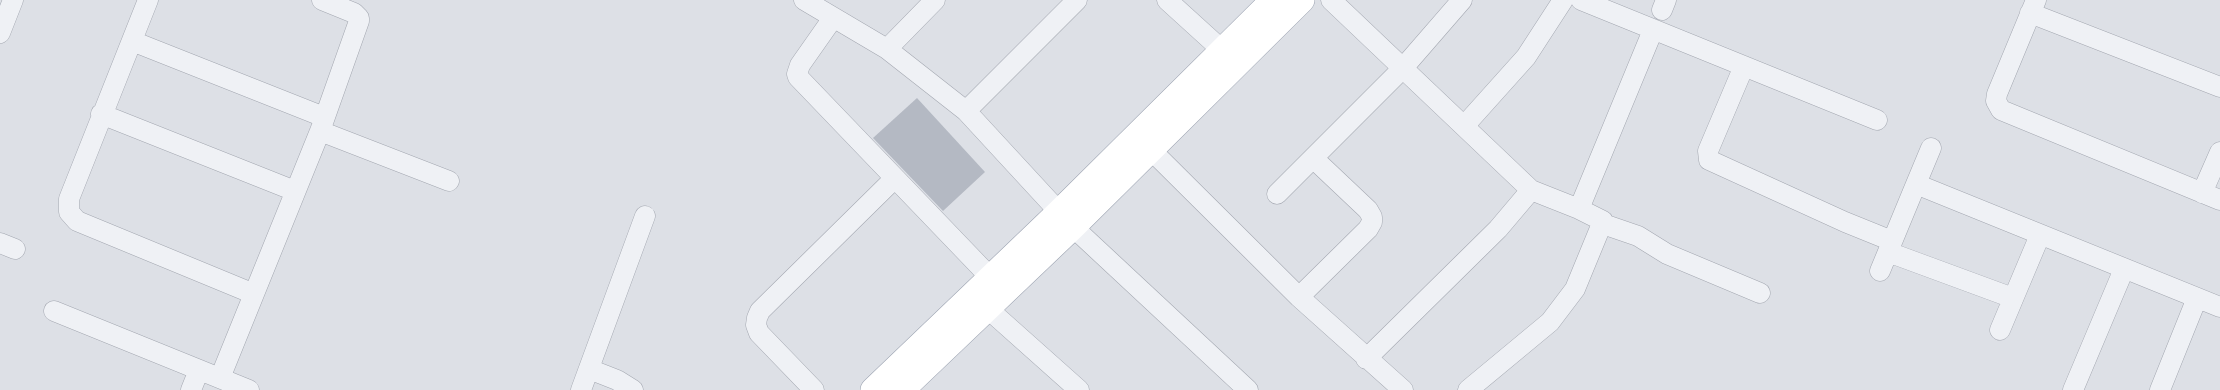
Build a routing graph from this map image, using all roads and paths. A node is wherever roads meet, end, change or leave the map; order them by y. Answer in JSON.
{"nodes":[{"id":1,"x":13,"y":0,"type":"edge"},
{"id":2,"x":148,"y":0,"type":"edge"},
{"id":3,"x":322,"y":0,"type":"edge"},
{"id":4,"x":804,"y":0,"type":"edge"},
{"id":5,"x":935,"y":0,"type":"edge"},
{"id":6,"x":1077,"y":0,"type":"edge"},
{"id":7,"x":1167,"y":0,"type":"edge"},
{"id":8,"x":1273,"y":0,"type":"edge"},
{"id":9,"x":1302,"y":0,"type":"edge"},
{"id":10,"x":1331,"y":0,"type":"edge"},
{"id":11,"x":1462,"y":0,"type":"edge"},
{"id":12,"x":1563,"y":0,"type":"edge"},
{"id":13,"x":1581,"y":0,"type":"edge"},
{"id":14,"x":2033,"y":7,"type":"edge"},
{"id":15,"x":833,"y":18,"type":"junction"},
{"id":16,"x":1653,"y":30,"type":"junction"},
{"id":17,"x":0,"y":33,"type":"edge"},
{"id":18,"x":132,"y":40,"type":"junction"},
{"id":19,"x":887,"y":49,"type":"junction"},
{"id":20,"x":1222,"y":50,"type":"junction"},
{"id":21,"x":1744,"y":66,"type":"junction"},
{"id":22,"x":1403,"y":68,"type":"junction"},
{"id":23,"x":2220,"y":86,"type":"edge"},
{"id":24,"x":966,"y":111,"type":"junction"},
{"id":25,"x":101,"y":114,"type":"junction"},
{"id":26,"x":1878,"y":120,"type":"dead end"},
{"id":27,"x":322,"y":124,"type":"junction"},
{"id":28,"x":1464,"y":126,"type":"junction"},
{"id":29,"x":1931,"y":148,"type":"dead end"},
{"id":30,"x":1150,"y":149,"type":"junction"},
{"id":31,"x":2220,"y":152,"type":"edge"},
{"id":32,"x":1313,"y":158,"type":"junction"},
{"id":33,"x":895,"y":178,"type":"junction"},
{"id":34,"x":449,"y":181,"type":"dead end"},
{"id":35,"x":1916,"y":184,"type":"junction"},
{"id":36,"x":1531,"y":190,"type":"junction"},
{"id":37,"x":295,"y":191,"type":"junction"},
{"id":38,"x":1277,"y":194,"type":"dead end"},
{"id":39,"x":2211,"y":197,"type":"edge"},
{"id":40,"x":1579,"y":209,"type":"junction"},
{"id":41,"x":645,"y":216,"type":"dead end"},
{"id":42,"x":1066,"y":219,"type":"junction"},
{"id":43,"x":1603,"y":224,"type":"junction"},
{"id":44,"x":2040,"y":235,"type":"junction"},
{"id":45,"x":1890,"y":246,"type":"junction"},
{"id":46,"x":2124,"y":269,"type":"junction"},
{"id":47,"x":1880,"y":271,"type":"dead end"},
{"id":48,"x":990,"y":277,"type":"junction"},
{"id":49,"x":1760,"y":293,"type":"dead end"},
{"id":50,"x":254,"y":294,"type":"junction"},
{"id":51,"x":1299,"y":297,"type":"junction"},
{"id":52,"x":2013,"y":298,"type":"junction"},
{"id":53,"x":2197,"y":298,"type":"junction"},
{"id":54,"x":2220,"y":307,"type":"edge"},
{"id":55,"x":987,"y":308,"type":"junction"},
{"id":56,"x":54,"y":311,"type":"dead end"},
{"id":57,"x":2000,"y":330,"type":"dead end"},
{"id":58,"x":1366,"y":359,"type":"junction"},
{"id":59,"x":589,"y":369,"type":"junction"},
{"id":60,"x":199,"y":370,"type":"junction"},
{"id":61,"x":220,"y":378,"type":"junction"},
{"id":62,"x":191,"y":390,"type":"edge"},
{"id":63,"x":249,"y":390,"type":"edge"},
{"id":64,"x":581,"y":390,"type":"edge"},
{"id":65,"x":633,"y":390,"type":"edge"},
{"id":66,"x":814,"y":390,"type":"edge"},
{"id":67,"x":873,"y":390,"type":"edge"},
{"id":68,"x":902,"y":390,"type":"edge"},
{"id":69,"x":1079,"y":390,"type":"edge"},
{"id":70,"x":1248,"y":390,"type":"edge"},
{"id":71,"x":1403,"y":390,"type":"edge"},
{"id":72,"x":1468,"y":390,"type":"edge"},
{"id":73,"x":2073,"y":390,"type":"edge"},
{"id":74,"x":2160,"y":390,"type":"edge"}],
"edges":[{"from":1,"to":17,"type":"street"},
{"from":2,"to":18,"type":"street"},
{"from":3,"to":27,"type":"street"},
{"from":4,"to":15,"type":"street"},
{"from":5,"to":19,"type":"street"},
{"from":6,"to":24,"type":"street"},
{"from":7,"to":20,"type":"street"},
{"from":8,"to":20,"type":"main road"},
{"from":9,"to":30,"type":"main road"},
{"from":10,"to":22,"type":"street"},
{"from":11,"to":22,"type":"street"},
{"from":12,"to":28,"type":"street"},
{"from":13,"to":16,"type":"street"},
{"from":14,"to":23,"type":"street"},
{"from":14,"to":39,"type":"street"},
{"from":15,"to":19,"type":"street"},
{"from":15,"to":33,"type":"street"},
{"from":16,"to":21,"type":"street"},
{"from":16,"to":40,"type":"street"},
{"from":18,"to":25,"type":"street"},
{"from":18,"to":27,"type":"street"},
{"from":19,"to":24,"type":"street"},
{"from":20,"to":42,"type":"main road"},
{"from":21,"to":26,"type":"street"},
{"from":21,"to":45,"type":"street"},
{"from":22,"to":28,"type":"street"},
{"from":22,"to":32,"type":"street"},
{"from":24,"to":42,"type":"street"},
{"from":25,"to":37,"type":"street"},
{"from":25,"to":50,"type":"street"},
{"from":27,"to":34,"type":"street"},
{"from":27,"to":37,"type":"street"},
{"from":28,"to":36,"type":"street"},
{"from":29,"to":35,"type":"street"},
{"from":30,"to":42,"type":"main road"},
{"from":30,"to":51,"type":"street"},
{"from":31,"to":39,"type":"street"},
{"from":32,"to":38,"type":"street"},
{"from":32,"to":51,"type":"street"},
{"from":33,"to":48,"type":"street"},
{"from":33,"to":66,"type":"street"},
{"from":35,"to":44,"type":"street"},
{"from":35,"to":45,"type":"street"},
{"from":36,"to":40,"type":"street"},
{"from":36,"to":58,"type":"street"},
{"from":37,"to":50,"type":"street"},
{"from":40,"to":43,"type":"street"},
{"from":41,"to":59,"type":"street"},
{"from":42,"to":48,"type":"main road"},
{"from":42,"to":55,"type":"main road"},
{"from":42,"to":70,"type":"street"},
{"from":43,"to":49,"type":"street"},
{"from":43,"to":72,"type":"street"},
{"from":44,"to":46,"type":"street"},
{"from":44,"to":52,"type":"street"},
{"from":45,"to":47,"type":"street"},
{"from":45,"to":52,"type":"street"},
{"from":46,"to":53,"type":"street"},
{"from":46,"to":73,"type":"street"},
{"from":48,"to":67,"type":"main road"},
{"from":50,"to":61,"type":"street"},
{"from":51,"to":58,"type":"street"},
{"from":52,"to":57,"type":"street"},
{"from":53,"to":54,"type":"street"},
{"from":53,"to":74,"type":"street"},
{"from":55,"to":68,"type":"main road"},
{"from":55,"to":69,"type":"street"},
{"from":56,"to":60,"type":"street"},
{"from":58,"to":71,"type":"street"},
{"from":59,"to":64,"type":"street"},
{"from":59,"to":65,"type":"street"},
{"from":60,"to":61,"type":"street"},
{"from":60,"to":62,"type":"street"},
{"from":61,"to":63,"type":"street"}]}
